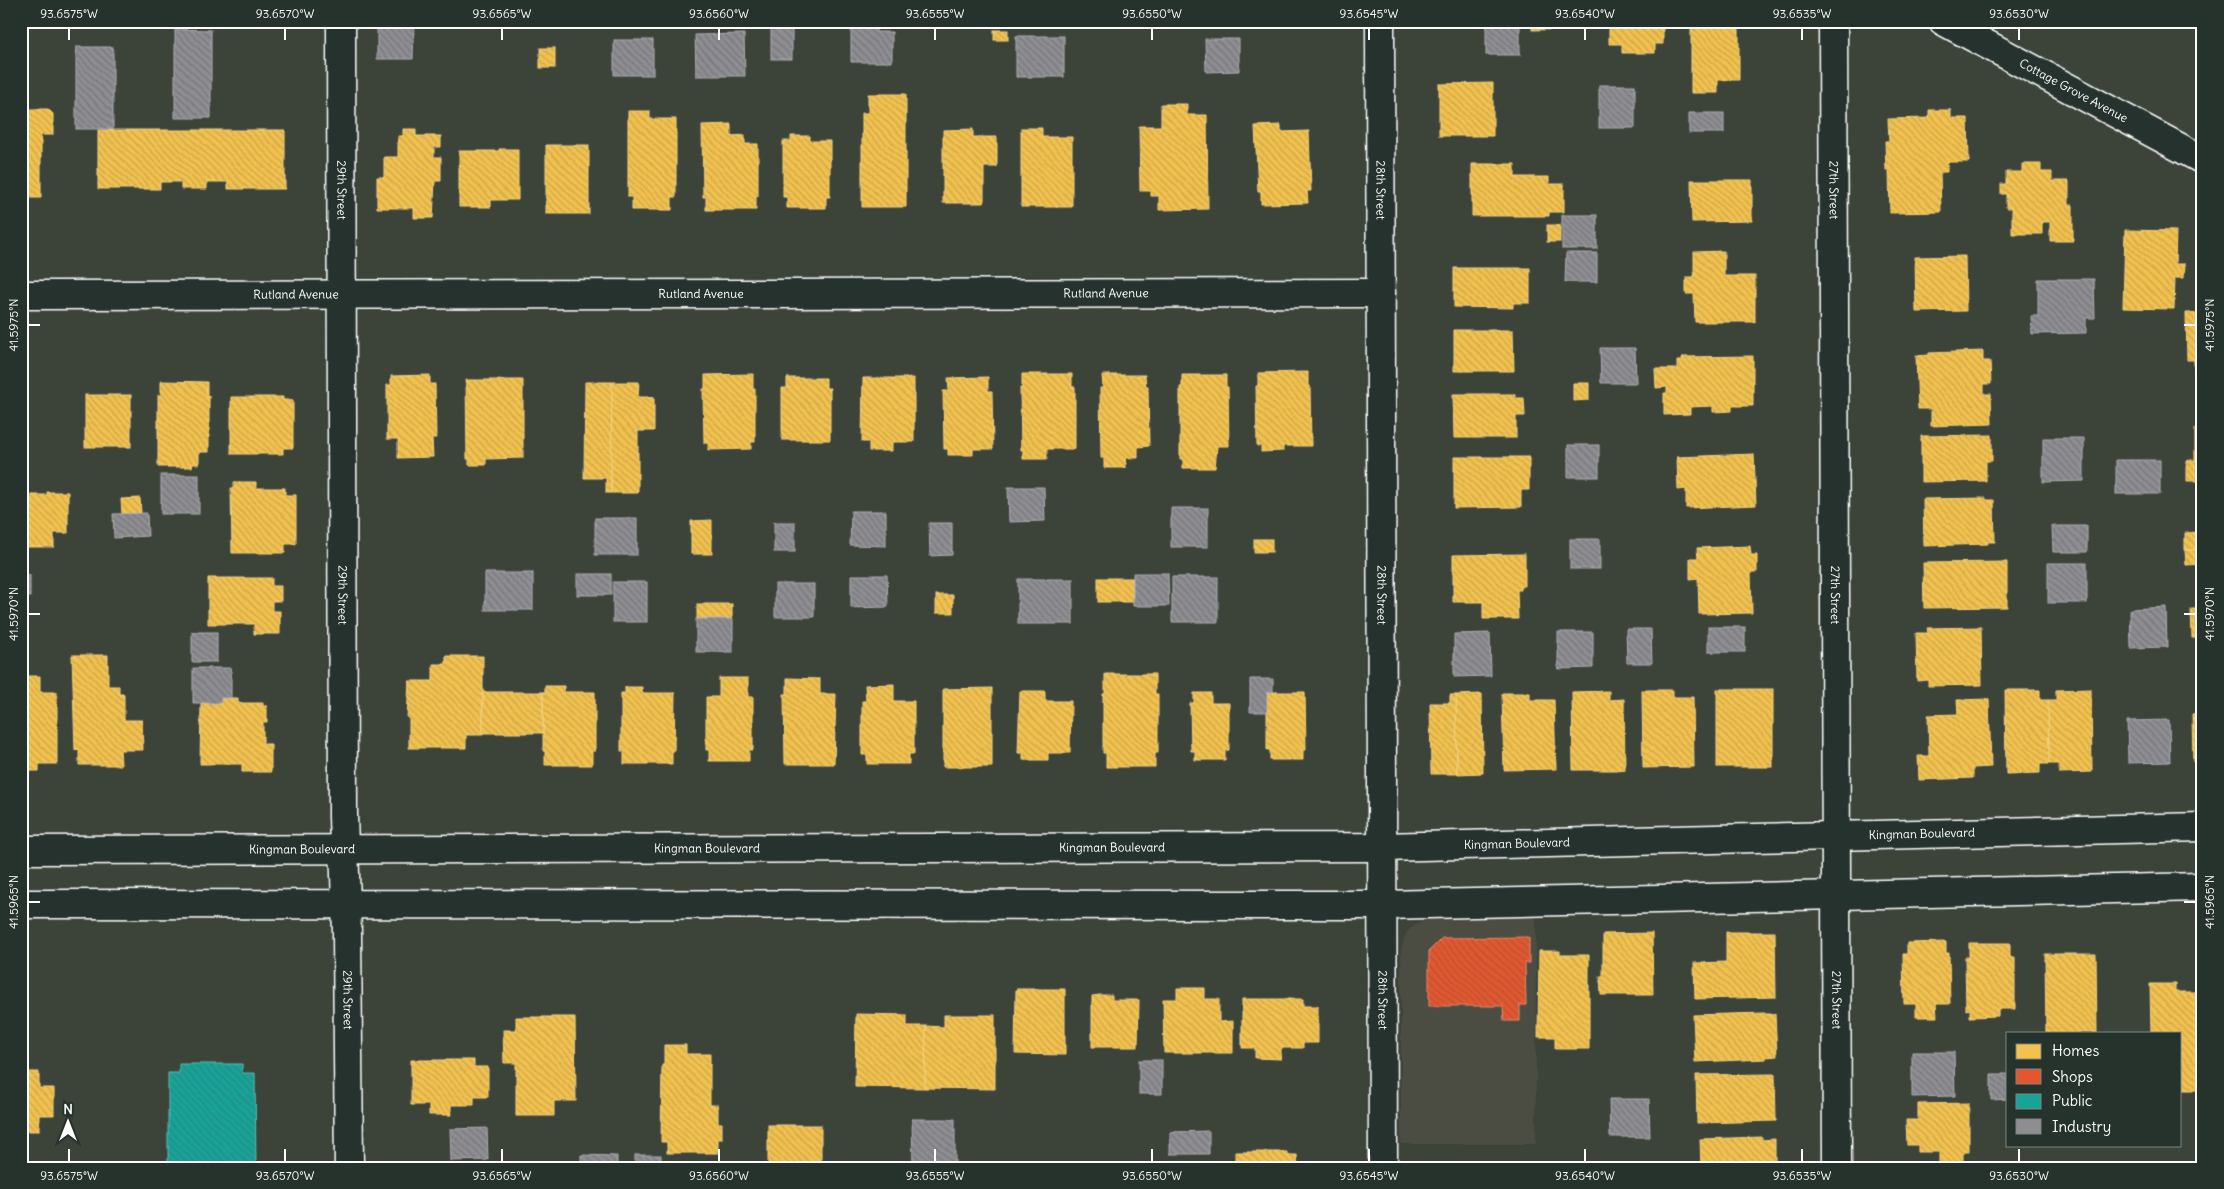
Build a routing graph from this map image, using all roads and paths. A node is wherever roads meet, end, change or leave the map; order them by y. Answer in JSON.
{"nodes":[{"id":1,"x":342,"y":21,"type":"edge"},
{"id":2,"x":1380,"y":21,"type":"edge"},
{"id":3,"x":1833,"y":21,"type":"edge"},
{"id":4,"x":1943,"y":21,"type":"edge"},
{"id":5,"x":2203,"y":160,"type":"edge"},
{"id":6,"x":1381,"y":293,"type":"junction"},
{"id":7,"x":342,"y":294,"type":"junction"},
{"id":8,"x":21,"y":295,"type":"edge"},
{"id":9,"x":2203,"y":828,"type":"edge"},
{"id":10,"x":1836,"y":836,"type":"junction"},
{"id":11,"x":1382,"y":847,"type":"junction"},
{"id":12,"x":344,"y":849,"type":"junction"},
{"id":13,"x":21,"y":850,"type":"edge"},
{"id":14,"x":2203,"y":888,"type":"edge"},
{"id":15,"x":1836,"y":895,"type":"junction"},
{"id":16,"x":21,"y":904,"type":"edge"},
{"id":17,"x":346,"y":905,"type":"junction"},
{"id":18,"x":1382,"y":905,"type":"junction"},
{"id":19,"x":348,"y":1168,"type":"edge"},
{"id":20,"x":1383,"y":1168,"type":"edge"},
{"id":21,"x":1837,"y":1168,"type":"edge"}],
"edges":[{"from":1,"to":7,"type":"street","name":"29th Street"},
{"from":2,"to":6,"type":"street","name":"28th Street"},
{"from":3,"to":10,"type":"street","name":"27th Street"},
{"from":4,"to":5,"type":"street","name":"Cottage Grove Avenue"},
{"from":6,"to":7,"type":"street","name":"Rutland Avenue"},
{"from":6,"to":11,"type":"street","name":"28th Street"},
{"from":7,"to":8,"type":"street","name":"Rutland Avenue"},
{"from":7,"to":12,"type":"street","name":"29th Street"},
{"from":9,"to":10,"type":"street","name":"Kingman Boulevard"},
{"from":10,"to":11,"type":"street","name":"Kingman Boulevard"},
{"from":10,"to":15,"type":"street","name":"27th Street"},
{"from":11,"to":12,"type":"street","name":"Kingman Boulevard"},
{"from":11,"to":18,"type":"street","name":"28th Street"},
{"from":12,"to":13,"type":"street","name":"Kingman Boulevard"},
{"from":12,"to":17,"type":"street","name":"29th Street"},
{"from":14,"to":15,"type":"street"},
{"from":15,"to":18,"type":"street"},
{"from":15,"to":21,"type":"street","name":"27th Street"},
{"from":16,"to":17,"type":"street"},
{"from":17,"to":18,"type":"street"},
{"from":17,"to":19,"type":"street","name":"29th Street"},
{"from":18,"to":20,"type":"street","name":"28th Street"}]}
